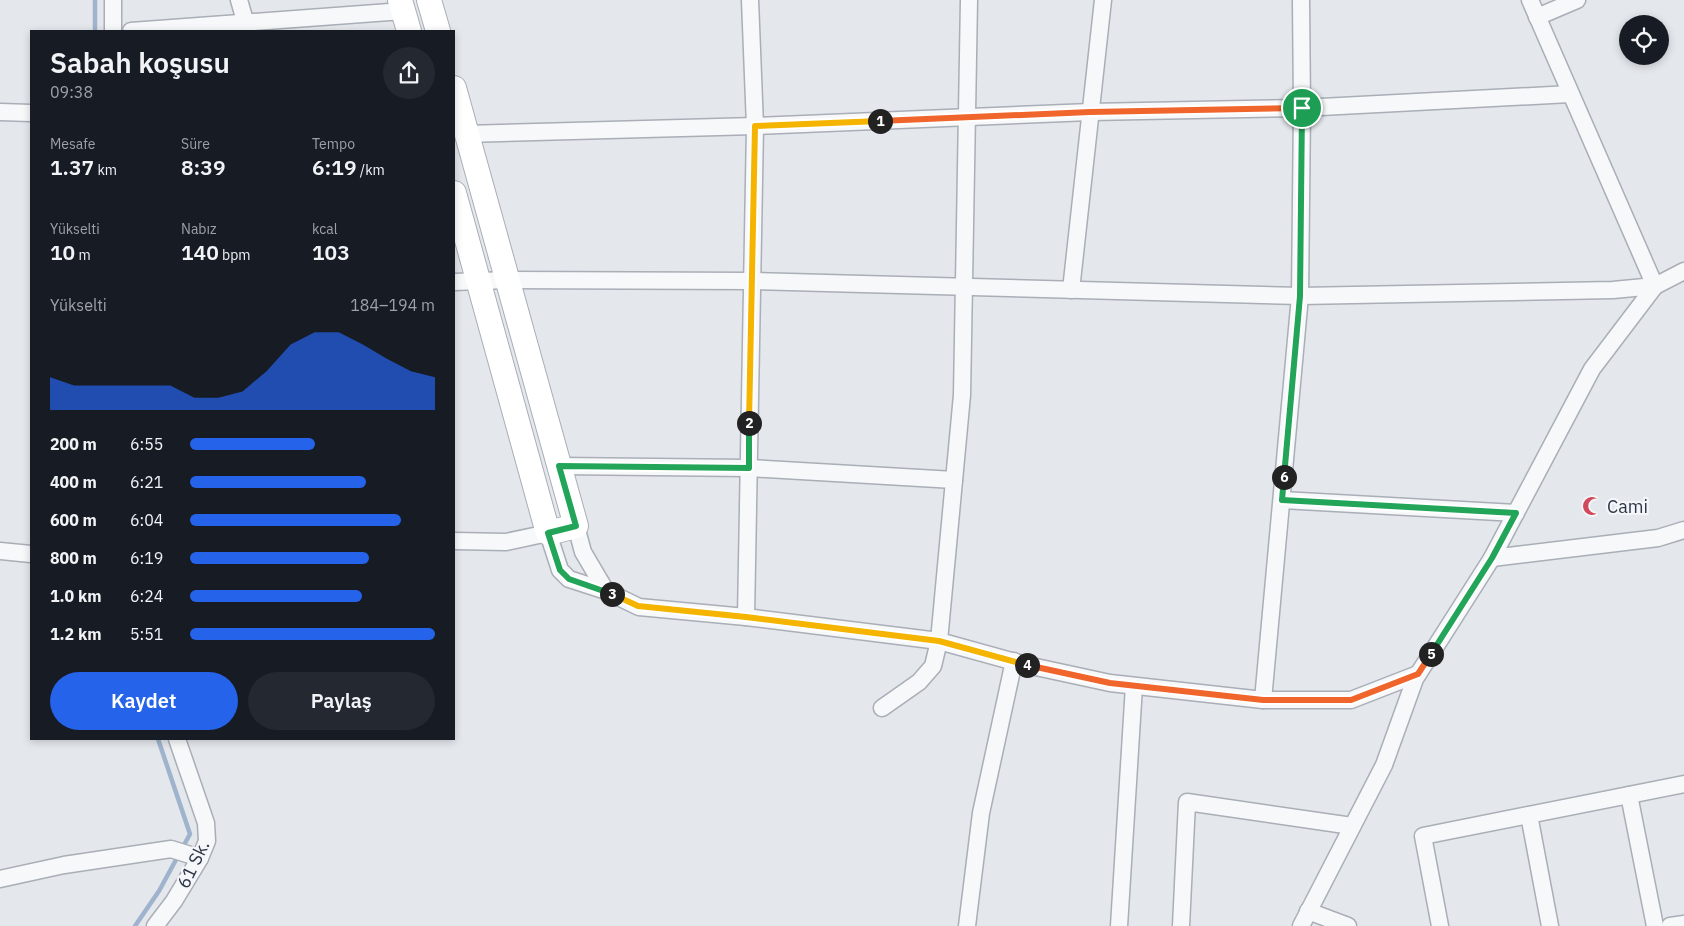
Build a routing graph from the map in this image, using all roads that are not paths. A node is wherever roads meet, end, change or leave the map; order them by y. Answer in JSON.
{"nodes":[{"id":1,"x":113,"y":0,"type":"edge"},
{"id":2,"x":240,"y":0,"type":"edge"},
{"id":3,"x":429,"y":0,"type":"edge"},
{"id":4,"x":750,"y":0,"type":"edge"},
{"id":5,"x":969,"y":0,"type":"edge"},
{"id":6,"x":1103,"y":0,"type":"edge"},
{"id":7,"x":1301,"y":0,"type":"edge"},
{"id":8,"x":1530,"y":0,"type":"edge"},
{"id":9,"x":1577,"y":0,"type":"edge"},
{"id":10,"x":404,"y":14,"type":"edge"},
{"id":11,"x":1537,"y":16,"type":"junction"},
{"id":12,"x":247,"y":27,"type":"edge"},
{"id":13,"x":113,"y":30,"type":"edge"},
{"id":14,"x":161,"y":30,"type":"edge"},
{"id":15,"x":438,"y":30,"type":"edge"},
{"id":16,"x":455,"y":92,"type":"edge"},
{"id":17,"x":1570,"y":94,"type":"junction"},
{"id":18,"x":1302,"y":108,"type":"junction"},
{"id":19,"x":0,"y":112,"type":"edge"},
{"id":20,"x":1090,"y":112,"type":"junction"},
{"id":21,"x":30,"y":113,"type":"edge"},
{"id":22,"x":967,"y":117,"type":"junction"},
{"id":23,"x":755,"y":126,"type":"junction"},
{"id":24,"x":466,"y":134,"type":"junction"},
{"id":25,"x":455,"y":197,"type":"edge"},
{"id":26,"x":1684,"y":271,"type":"edge"},
{"id":27,"x":507,"y":280,"type":"junction"},
{"id":28,"x":752,"y":281,"type":"junction"},
{"id":29,"x":455,"y":282,"type":"edge"},
{"id":30,"x":478,"y":282,"type":"junction"},
{"id":31,"x":1656,"y":286,"type":"junction"},
{"id":32,"x":964,"y":287,"type":"junction"},
{"id":33,"x":1071,"y":290,"type":"junction"},
{"id":34,"x":1300,"y":296,"type":"junction"},
{"id":35,"x":559,"y":466,"type":"junction"},
{"id":36,"x":749,"y":468,"type":"junction"},
{"id":37,"x":954,"y":480,"type":"junction"},
{"id":38,"x":1282,"y":500,"type":"junction"},
{"id":39,"x":1516,"y":513,"type":"junction"},
{"id":40,"x":576,"y":526,"type":"junction"},
{"id":41,"x":1684,"y":530,"type":"edge"},
{"id":42,"x":548,"y":533,"type":"junction"},
{"id":43,"x":455,"y":541,"type":"edge"},
{"id":44,"x":0,"y":551,"type":"edge"},
{"id":45,"x":30,"y":554,"type":"edge"},
{"id":46,"x":1492,"y":558,"type":"junction"},
{"id":47,"x":606,"y":592,"type":"junction"},
{"id":48,"x":746,"y":617,"type":"junction"},
{"id":49,"x":939,"y":641,"type":"junction"},
{"id":50,"x":1014,"y":661,"type":"junction"},
{"id":51,"x":1418,"y":674,"type":"junction"},
{"id":52,"x":1134,"y":686,"type":"junction"},
{"id":53,"x":1263,"y":700,"type":"junction"},
{"id":54,"x":882,"y":708,"type":"dead end"},
{"id":55,"x":177,"y":740,"type":"edge"},
{"id":56,"x":1684,"y":784,"type":"edge"},
{"id":57,"x":1629,"y":795,"type":"junction"},
{"id":58,"x":1529,"y":815,"type":"junction"},
{"id":59,"x":1352,"y":826,"type":"junction"},
{"id":60,"x":197,"y":857,"type":"junction"},
{"id":61,"x":0,"y":879,"type":"edge"},
{"id":62,"x":1308,"y":911,"type":"junction"},
{"id":63,"x":155,"y":926,"type":"edge"},
{"id":64,"x":967,"y":926,"type":"edge"},
{"id":65,"x":1119,"y":926,"type":"edge"},
{"id":66,"x":1182,"y":926,"type":"edge"},
{"id":67,"x":1301,"y":926,"type":"edge"},
{"id":68,"x":1348,"y":926,"type":"edge"},
{"id":69,"x":1440,"y":926,"type":"edge"},
{"id":70,"x":1550,"y":926,"type":"edge"},
{"id":71,"x":1655,"y":926,"type":"edge"}],
"edges":[{"from":1,"to":13,"type":"street"},
{"from":2,"to":12,"type":"street"},
{"from":3,"to":15,"type":"main road"},
{"from":4,"to":23,"type":"street"},
{"from":5,"to":22,"type":"street"},
{"from":6,"to":20,"type":"street"},
{"from":7,"to":18,"type":"street"},
{"from":8,"to":11,"type":"street"},
{"from":9,"to":11,"type":"street"},
{"from":10,"to":12,"type":"street"},
{"from":11,"to":17,"type":"street"},
{"from":12,"to":14,"type":"street"},
{"from":16,"to":24,"type":"main road"},
{"from":17,"to":18,"type":"street"},
{"from":17,"to":31,"type":"street"},
{"from":18,"to":20,"type":"street"},
{"from":18,"to":34,"type":"street"},
{"from":19,"to":21,"type":"street"},
{"from":20,"to":22,"type":"street"},
{"from":20,"to":33,"type":"street"},
{"from":22,"to":23,"type":"street"},
{"from":22,"to":32,"type":"street"},
{"from":23,"to":24,"type":"street"},
{"from":23,"to":28,"type":"street"},
{"from":24,"to":27,"type":"main road"},
{"from":25,"to":30,"type":"main road"},
{"from":26,"to":31,"type":"street"},
{"from":27,"to":28,"type":"street"},
{"from":27,"to":30,"type":"street"},
{"from":27,"to":35,"type":"main road"},
{"from":28,"to":32,"type":"street"},
{"from":28,"to":36,"type":"street"},
{"from":29,"to":30,"type":"street"},
{"from":30,"to":42,"type":"main road"},
{"from":31,"to":34,"type":"street"},
{"from":31,"to":39,"type":"street"},
{"from":32,"to":33,"type":"street"},
{"from":32,"to":37,"type":"street"},
{"from":33,"to":34,"type":"street"},
{"from":34,"to":38,"type":"street"},
{"from":35,"to":36,"type":"street"},
{"from":35,"to":40,"type":"main road"},
{"from":36,"to":37,"type":"street"},
{"from":36,"to":48,"type":"street"},
{"from":37,"to":49,"type":"street"},
{"from":38,"to":39,"type":"street"},
{"from":38,"to":53,"type":"street"},
{"from":39,"to":46,"type":"street"},
{"from":40,"to":42,"type":"main road"},
{"from":40,"to":47,"type":"street"},
{"from":41,"to":46,"type":"street"},
{"from":42,"to":43,"type":"street"},
{"from":42,"to":47,"type":"street"},
{"from":44,"to":45,"type":"street"},
{"from":46,"to":51,"type":"street"},
{"from":47,"to":48,"type":"street"},
{"from":48,"to":49,"type":"street"},
{"from":49,"to":50,"type":"street"},
{"from":49,"to":54,"type":"street"},
{"from":50,"to":52,"type":"street"},
{"from":50,"to":64,"type":"street"},
{"from":51,"to":53,"type":"street"},
{"from":51,"to":59,"type":"street"},
{"from":52,"to":53,"type":"street"},
{"from":52,"to":65,"type":"street"},
{"from":55,"to":60,"type":"street","name":"61 Sk."},
{"from":56,"to":57,"type":"street"},
{"from":57,"to":58,"type":"street"},
{"from":57,"to":71,"type":"street"},
{"from":58,"to":69,"type":"street"},
{"from":58,"to":70,"type":"street"},
{"from":59,"to":62,"type":"street"},
{"from":59,"to":66,"type":"street"},
{"from":60,"to":61,"type":"street"},
{"from":60,"to":63,"type":"street","name":"61 Sk."},
{"from":62,"to":67,"type":"street"},
{"from":62,"to":68,"type":"street"}]}
